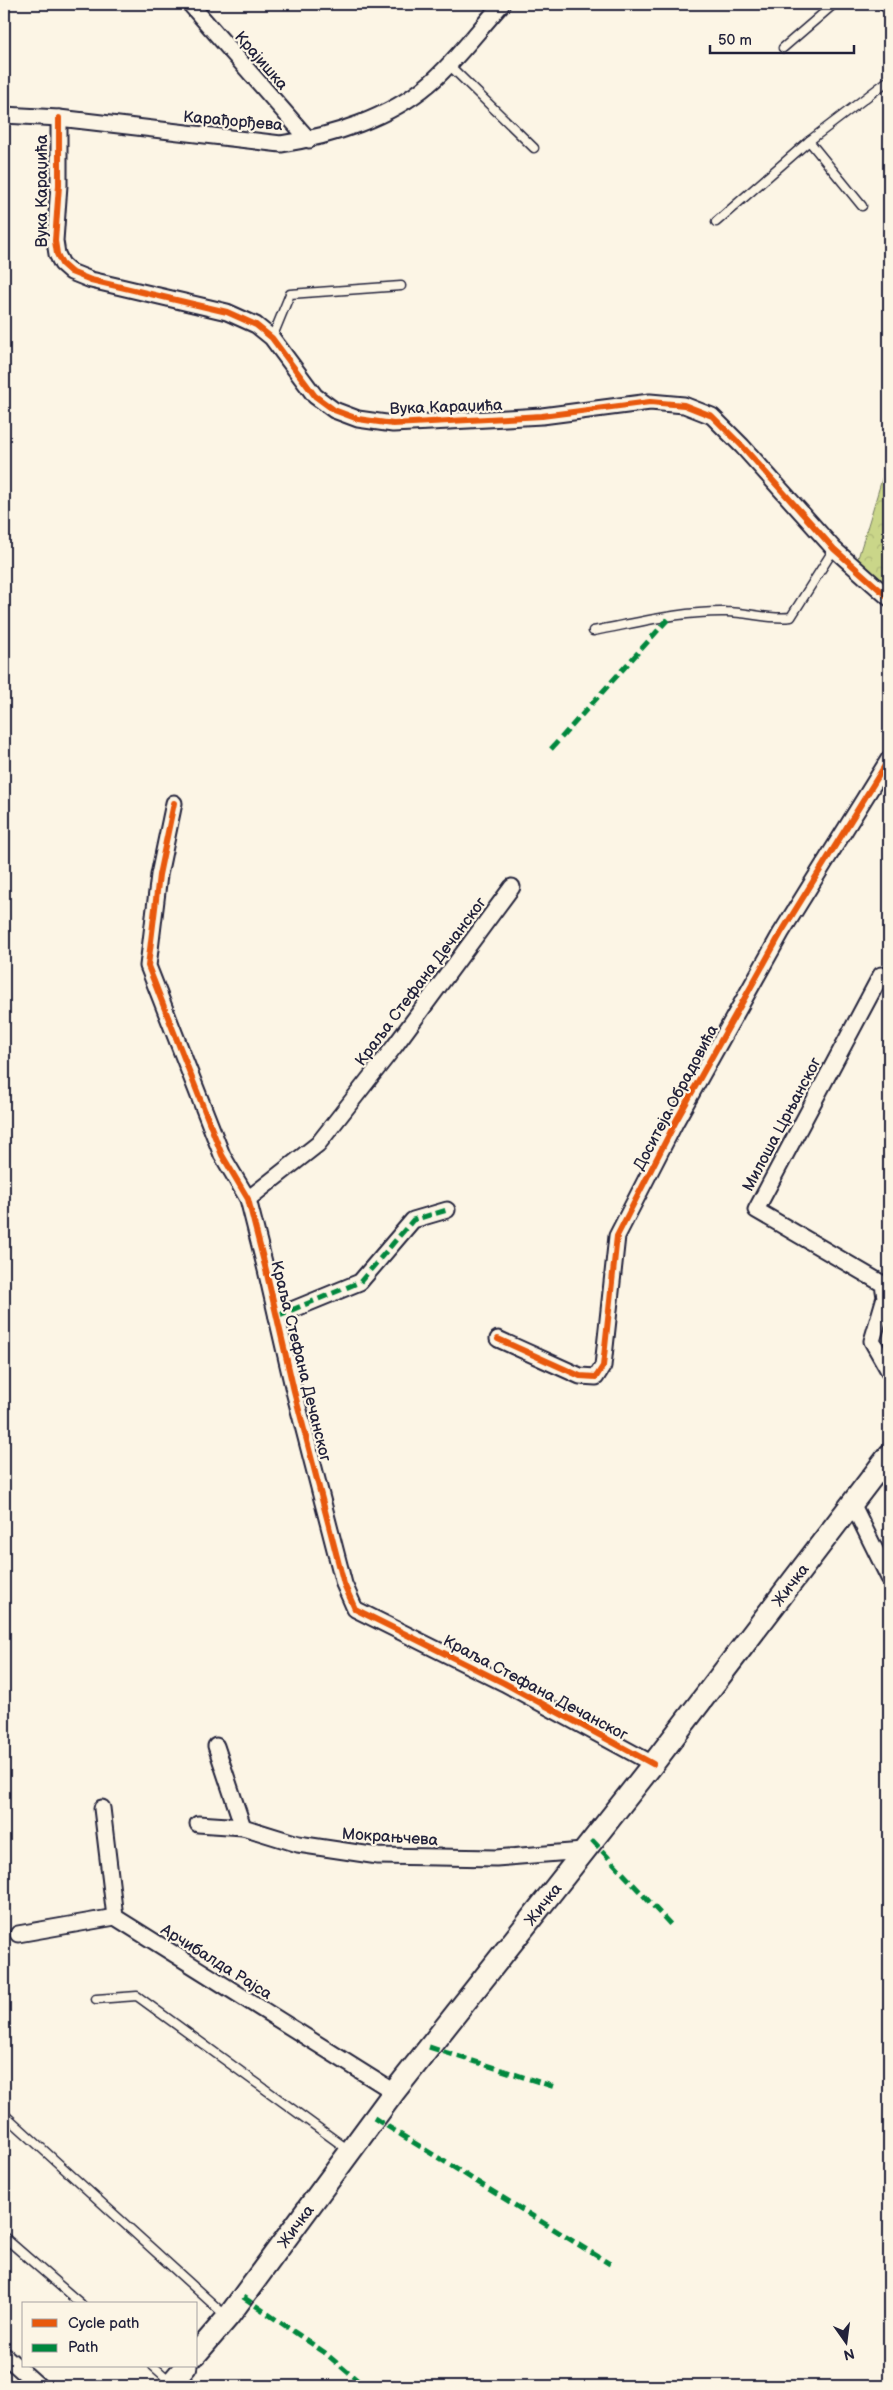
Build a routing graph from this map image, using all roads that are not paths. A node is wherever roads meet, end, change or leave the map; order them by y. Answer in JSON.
{"nodes":[{"id":1,"x":190,"y":4,"type":"edge"},
{"id":2,"x":502,"y":4,"type":"edge"},
{"id":3,"x":834,"y":4,"type":"edge"},
{"id":4,"x":783,"y":48,"type":"dead end"},
{"id":5,"x":448,"y":64,"type":"junction"},
{"id":6,"x":889,"y":80,"type":"edge"},
{"id":7,"x":4,"y":115,"type":"edge"},
{"id":8,"x":59,"y":118,"type":"junction"},
{"id":9,"x":309,"y":140,"type":"junction"},
{"id":10,"x":809,"y":141,"type":"junction"},
{"id":11,"x":534,"y":148,"type":"dead end"},
{"id":12,"x":862,"y":206,"type":"dead end"},
{"id":13,"x":716,"y":222,"type":"dead end"},
{"id":14,"x":402,"y":286,"type":"dead end"},
{"id":15,"x":272,"y":338,"type":"junction"},
{"id":16,"x":834,"y":549,"type":"junction"},
{"id":17,"x":889,"y":598,"type":"edge"},
{"id":18,"x":593,"y":631,"type":"dead end"},
{"id":19,"x":889,"y":759,"type":"edge"},
{"id":20,"x":174,"y":804,"type":"dead end"},
{"id":21,"x":512,"y":887,"type":"dead end"},
{"id":22,"x":881,"y":975,"type":"dead end"},
{"id":23,"x":248,"y":1199,"type":"junction"},
{"id":24,"x":447,"y":1210,"type":"dead end"},
{"id":25,"x":277,"y":1316,"type":"junction"},
{"id":26,"x":498,"y":1339,"type":"dead end"},
{"id":27,"x":889,"y":1371,"type":"edge"},
{"id":28,"x":889,"y":1456,"type":"edge"},
{"id":29,"x":852,"y":1503,"type":"junction"},
{"id":30,"x":889,"y":1578,"type":"edge"},
{"id":31,"x":216,"y":1746,"type":"dead end"},
{"id":32,"x":652,"y":1764,"type":"junction"},
{"id":33,"x":102,"y":1808,"type":"dead end"},
{"id":34,"x":198,"y":1824,"type":"dead end"},
{"id":35,"x":243,"y":1827,"type":"junction"},
{"id":36,"x":583,"y":1851,"type":"junction"},
{"id":37,"x":115,"y":1917,"type":"junction"},
{"id":38,"x":18,"y":1934,"type":"dead end"},
{"id":39,"x":96,"y":1999,"type":"dead end"},
{"id":40,"x":394,"y":2092,"type":"junction"},
{"id":41,"x":4,"y":2114,"type":"edge"},
{"id":42,"x":350,"y":2151,"type":"junction"},
{"id":43,"x":4,"y":2237,"type":"edge"},
{"id":44,"x":79,"y":2302,"type":"edge"},
{"id":45,"x":228,"y":2317,"type":"junction"},
{"id":46,"x":198,"y":2352,"type":"edge"},
{"id":47,"x":4,"y":2355,"type":"edge"},
{"id":48,"x":154,"y":2368,"type":"edge"},
{"id":49,"x":184,"y":2368,"type":"edge"},
{"id":50,"x":171,"y":2385,"type":"edge"},
{"id":51,"x":39,"y":2386,"type":"edge"}],
"edges":[{"from":1,"to":9,"type":"street","name":"Крајишка"},
{"from":2,"to":5,"type":"street","name":"Карађорђева"},
{"from":3,"to":4,"type":"lane"},
{"from":5,"to":9,"type":"street","name":"Карађорђева"},
{"from":5,"to":11,"type":"lane"},
{"from":6,"to":10,"type":"lane"},
{"from":7,"to":8,"type":"street","name":"Карађорђева"},
{"from":8,"to":9,"type":"street","name":"Карађорђева"},
{"from":8,"to":15,"type":"street","name":"Вука Караџића"},
{"from":10,"to":12,"type":"lane"},
{"from":10,"to":13,"type":"lane"},
{"from":14,"to":15,"type":"lane"},
{"from":15,"to":16,"type":"street","name":"Вука Караџића"},
{"from":16,"to":17,"type":"street","name":"Вука Караџића"},
{"from":16,"to":18,"type":"lane"},
{"from":19,"to":26,"type":"street","name":"Доситеја Обрадовића"},
{"from":20,"to":23,"type":"street","name":"Краља Стефана Дечанског"},
{"from":21,"to":23,"type":"street","name":"Краља Стефана Дечанског"},
{"from":22,"to":27,"type":"street","name":"Милоша Црњанског"},
{"from":23,"to":25,"type":"street","name":"Краља Стефана Дечанског"},
{"from":24,"to":25,"type":"street","name":"Краља Стефана Дечанског"},
{"from":25,"to":32,"type":"street","name":"Краља Стефана Дечанског"},
{"from":28,"to":29,"type":"main road","name":"Жичка"},
{"from":29,"to":30,"type":"street"},
{"from":29,"to":32,"type":"main road","name":"Жичка"},
{"from":31,"to":35,"type":"street"},
{"from":32,"to":36,"type":"main road","name":"Жичка"},
{"from":33,"to":37,"type":"street"},
{"from":34,"to":35,"type":"street","name":"Мокрањчева"},
{"from":35,"to":36,"type":"street","name":"Мокрањчева"},
{"from":36,"to":40,"type":"main road","name":"Жичка"},
{"from":37,"to":38,"type":"street"},
{"from":37,"to":40,"type":"street","name":"Арчибалда Рајса"},
{"from":39,"to":42,"type":"lane"},
{"from":40,"to":42,"type":"main road","name":"Жичка"},
{"from":41,"to":45,"type":"lane"},
{"from":42,"to":45,"type":"main road","name":"Жичка"},
{"from":43,"to":44,"type":"lane"},
{"from":45,"to":46,"type":"main road","name":"Жичка"},
{"from":47,"to":51,"type":"street"},
{"from":48,"to":50,"type":"lane"},
{"from":49,"to":50,"type":"main road"}]}
